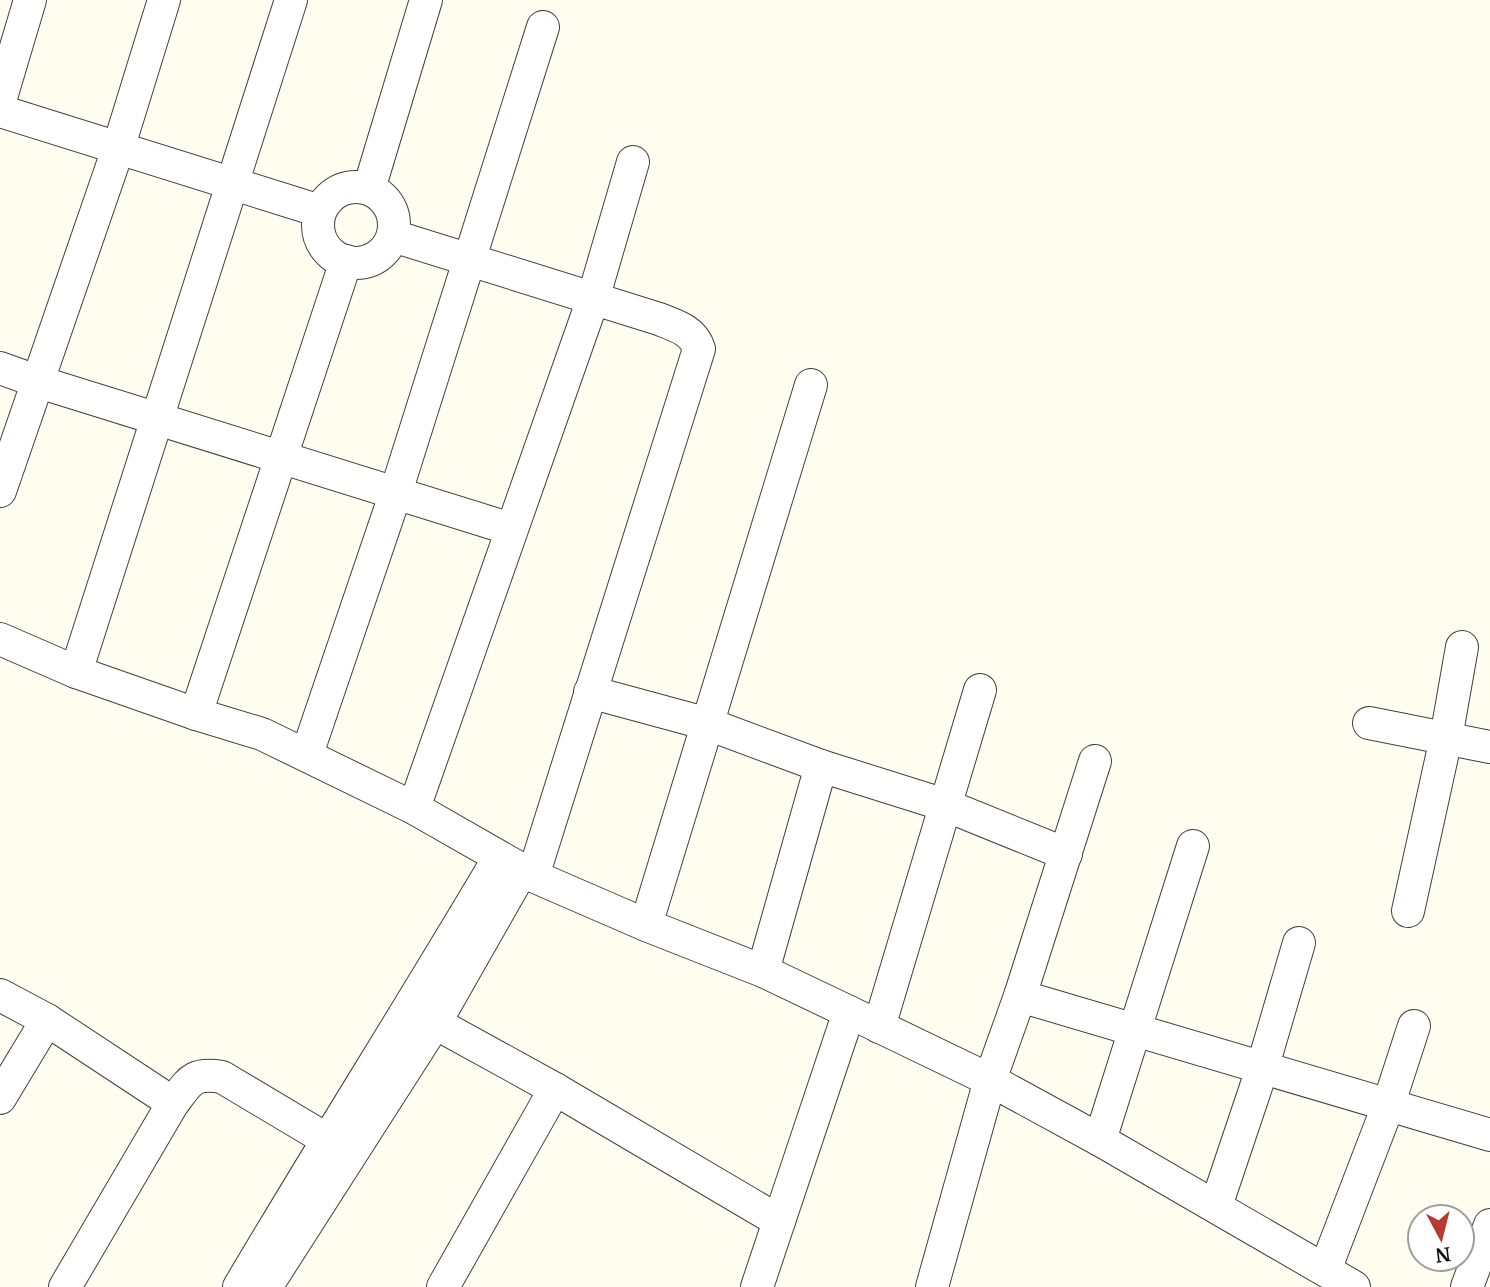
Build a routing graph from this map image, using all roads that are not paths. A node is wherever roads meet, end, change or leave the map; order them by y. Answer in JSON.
{"nodes":[{"id":1,"x":30,"y":0,"type":"edge"},
{"id":2,"x":164,"y":0,"type":"edge"},
{"id":3,"x":291,"y":0,"type":"edge"},
{"id":4,"x":426,"y":0,"type":"edge"},
{"id":5,"x":543,"y":27,"type":"dead end"},
{"id":6,"x":0,"y":101,"type":"edge"},
{"id":7,"x":0,"y":111,"type":"edge"},
{"id":8,"x":118,"y":149,"type":"junction"},
{"id":9,"x":634,"y":162,"type":"dead end"},
{"id":10,"x":234,"y":183,"type":"junction"},
{"id":11,"x":369,"y":189,"type":"junction"},
{"id":12,"x":320,"y":211,"type":"junction"},
{"id":13,"x":393,"y":236,"type":"junction"},
{"id":14,"x":469,"y":260,"type":"junction"},
{"id":15,"x":346,"y":261,"type":"junction"},
{"id":16,"x":593,"y":299,"type":"junction"},
{"id":17,"x":0,"y":368,"type":"edge"},
{"id":18,"x":38,"y":382,"type":"junction"},
{"id":19,"x":811,"y":384,"type":"dead end"},
{"id":20,"x":158,"y":419,"type":"junction"},
{"id":21,"x":281,"y":456,"type":"junction"},
{"id":22,"x":0,"y":491,"type":"edge"},
{"id":23,"x":396,"y":495,"type":"junction"},
{"id":24,"x":511,"y":529,"type":"junction"},
{"id":25,"x":0,"y":639,"type":"edge"},
{"id":26,"x":1462,"y":647,"type":"dead end"},
{"id":27,"x":76,"y":672,"type":"junction"},
{"id":28,"x":980,"y":690,"type":"dead end"},
{"id":29,"x":590,"y":692,"type":"junction"},
{"id":30,"x":196,"y":714,"type":"junction"},
{"id":31,"x":1370,"y":723,"type":"dead end"},
{"id":32,"x":708,"y":724,"type":"junction"},
{"id":33,"x":1447,"y":738,"type":"junction"},
{"id":34,"x":1490,"y":747,"type":"edge"},
{"id":35,"x":307,"y":754,"type":"junction"},
{"id":36,"x":1095,"y":761,"type":"dead end"},
{"id":37,"x":821,"y":766,"type":"junction"},
{"id":38,"x":945,"y":805,"type":"junction"},
{"id":39,"x":414,"y":808,"type":"junction"},
{"id":40,"x":1193,"y":846,"type":"dead end"},
{"id":41,"x":1066,"y":854,"type":"junction"},
{"id":42,"x":518,"y":868,"type":"junction"},
{"id":43,"x":1408,"y":911,"type":"dead end"},
{"id":44,"x":646,"y":925,"type":"junction"},
{"id":45,"x":1299,"y":943,"type":"dead end"},
{"id":46,"x":763,"y":971,"type":"junction"},
{"id":47,"x":0,"y":995,"type":"edge"},
{"id":48,"x":1020,"y":996,"type":"junction"},
{"id":49,"x":849,"y":1012,"type":"junction"},
{"id":50,"x":422,"y":1016,"type":"junction"},
{"id":51,"x":47,"y":1020,"type":"junction"},
{"id":52,"x":1414,"y":1026,"type":"dead end"},
{"id":53,"x":879,"y":1027,"type":"junction"},
{"id":54,"x":1136,"y":1030,"type":"junction"},
{"id":55,"x":1262,"y":1069,"type":"junction"},
{"id":56,"x":990,"y":1080,"type":"junction"},
{"id":57,"x":555,"y":1089,"type":"junction"},
{"id":58,"x":0,"y":1098,"type":"edge"},
{"id":59,"x":173,"y":1103,"type":"junction"},
{"id":60,"x":1388,"y":1106,"type":"junction"},
{"id":61,"x":1490,"y":1136,"type":"edge"},
{"id":62,"x":1100,"y":1140,"type":"junction"},
{"id":63,"x":338,"y":1141,"type":"junction"},
{"id":64,"x":1216,"y":1206,"type":"junction"},
{"id":65,"x":779,"y":1221,"type":"junction"},
{"id":66,"x":1490,"y":1225,"type":"edge"},
{"id":67,"x":1325,"y":1270,"type":"junction"},
{"id":68,"x":65,"y":1287,"type":"edge"},
{"id":69,"x":239,"y":1287,"type":"edge"},
{"id":70,"x":266,"y":1287,"type":"edge"},
{"id":71,"x":443,"y":1287,"type":"edge"},
{"id":72,"x":757,"y":1287,"type":"edge"},
{"id":73,"x":932,"y":1287,"type":"edge"},
{"id":74,"x":1354,"y":1287,"type":"edge"},
{"id":75,"x":1467,"y":1287,"type":"edge"}],
"edges":[{"from":1,"to":6,"type":"street"},
{"from":2,"to":8,"type":"street"},
{"from":3,"to":10,"type":"street"},
{"from":4,"to":11,"type":"street"},
{"from":5,"to":14,"type":"street"},
{"from":7,"to":8,"type":"street"},
{"from":8,"to":10,"type":"street"},
{"from":8,"to":18,"type":"street"},
{"from":9,"to":16,"type":"street"},
{"from":10,"to":12,"type":"street"},
{"from":10,"to":20,"type":"street"},
{"from":11,"to":12,"type":"street"},
{"from":11,"to":13,"type":"street"},
{"from":12,"to":15,"type":"street"},
{"from":13,"to":14,"type":"street"},
{"from":13,"to":15,"type":"street"},
{"from":14,"to":16,"type":"street"},
{"from":14,"to":23,"type":"street"},
{"from":15,"to":21,"type":"street"},
{"from":16,"to":24,"type":"street"},
{"from":16,"to":29,"type":"street"},
{"from":17,"to":18,"type":"street"},
{"from":18,"to":20,"type":"street"},
{"from":18,"to":22,"type":"street"},
{"from":19,"to":32,"type":"street"},
{"from":20,"to":21,"type":"street"},
{"from":20,"to":27,"type":"street"},
{"from":21,"to":23,"type":"street"},
{"from":21,"to":30,"type":"street"},
{"from":23,"to":24,"type":"street"},
{"from":23,"to":35,"type":"street"},
{"from":24,"to":39,"type":"street"},
{"from":25,"to":27,"type":"street"},
{"from":26,"to":33,"type":"street"},
{"from":27,"to":30,"type":"street"},
{"from":28,"to":38,"type":"street"},
{"from":29,"to":32,"type":"street"},
{"from":29,"to":42,"type":"street"},
{"from":30,"to":35,"type":"street"},
{"from":31,"to":33,"type":"street"},
{"from":32,"to":37,"type":"street"},
{"from":32,"to":44,"type":"street"},
{"from":33,"to":34,"type":"street"},
{"from":33,"to":43,"type":"street"},
{"from":35,"to":39,"type":"street"},
{"from":36,"to":41,"type":"street"},
{"from":37,"to":38,"type":"street"},
{"from":37,"to":46,"type":"street"},
{"from":38,"to":41,"type":"street"},
{"from":38,"to":53,"type":"street"},
{"from":39,"to":42,"type":"street"},
{"from":40,"to":54,"type":"street"},
{"from":41,"to":48,"type":"street"},
{"from":42,"to":44,"type":"street"},
{"from":42,"to":50,"type":"street"},
{"from":44,"to":46,"type":"street"},
{"from":45,"to":55,"type":"street"},
{"from":46,"to":49,"type":"street"},
{"from":47,"to":51,"type":"street"},
{"from":48,"to":54,"type":"street"},
{"from":48,"to":56,"type":"street"},
{"from":49,"to":53,"type":"street"},
{"from":49,"to":65,"type":"street"},
{"from":50,"to":57,"type":"street"},
{"from":50,"to":63,"type":"street"},
{"from":51,"to":58,"type":"street"},
{"from":51,"to":59,"type":"street"},
{"from":52,"to":60,"type":"street"},
{"from":53,"to":56,"type":"street"},
{"from":54,"to":55,"type":"street"},
{"from":54,"to":62,"type":"street"},
{"from":55,"to":60,"type":"street"},
{"from":55,"to":64,"type":"street"},
{"from":56,"to":62,"type":"street"},
{"from":56,"to":73,"type":"street"},
{"from":57,"to":65,"type":"street"},
{"from":57,"to":71,"type":"street"},
{"from":59,"to":63,"type":"street"},
{"from":59,"to":68,"type":"street"},
{"from":60,"to":61,"type":"street"},
{"from":60,"to":67,"type":"street"},
{"from":62,"to":64,"type":"street"},
{"from":63,"to":69,"type":"street"},
{"from":63,"to":70,"type":"street"},
{"from":64,"to":67,"type":"street"},
{"from":65,"to":72,"type":"street"},
{"from":66,"to":75,"type":"street"},
{"from":67,"to":74,"type":"street"}]}
